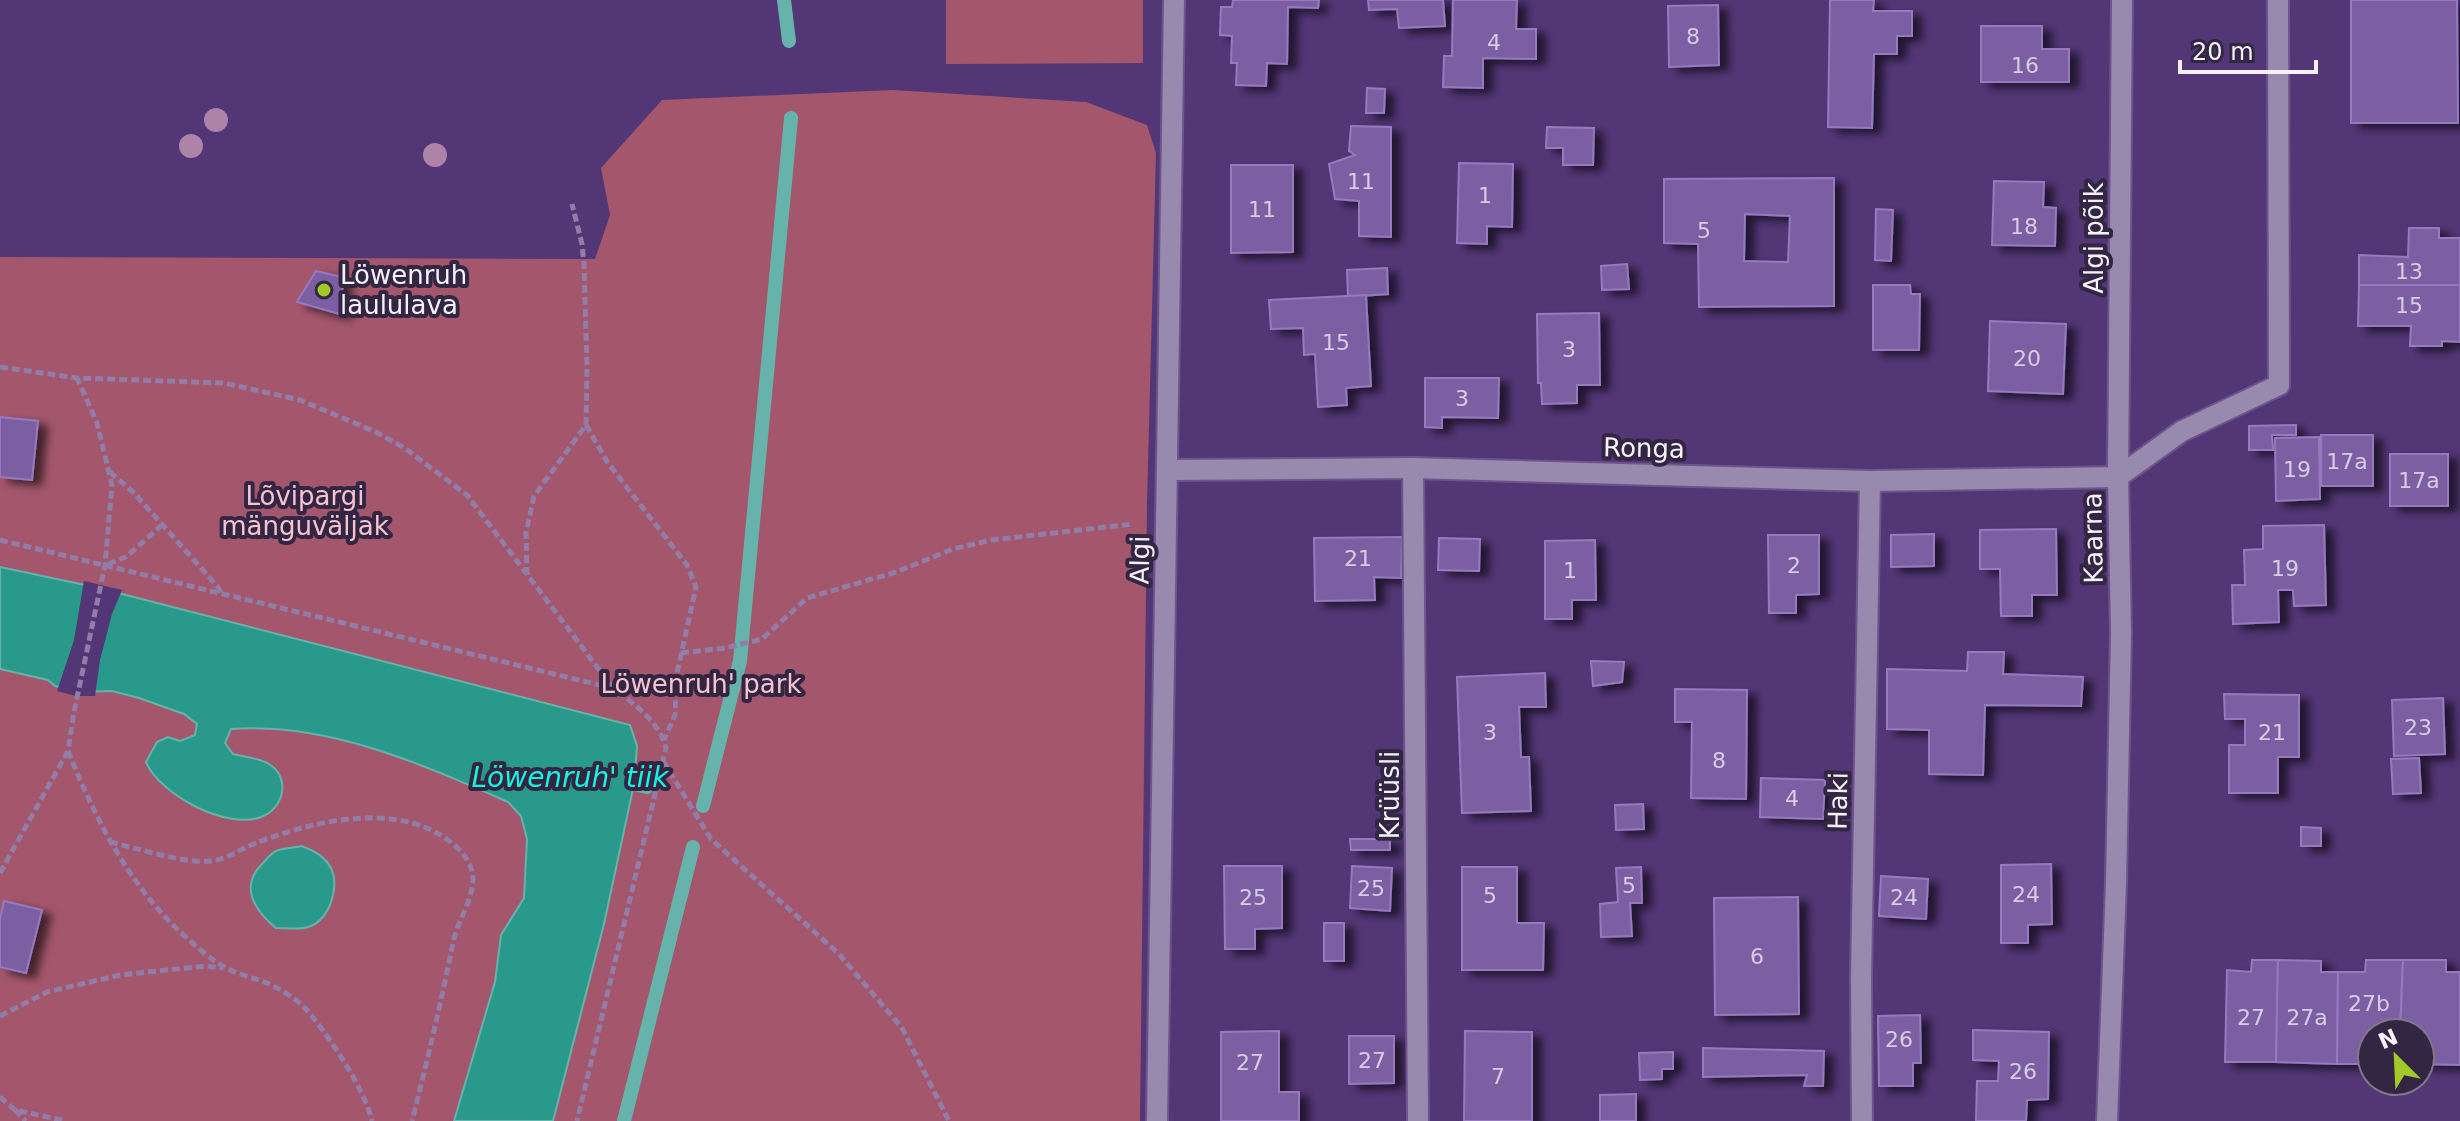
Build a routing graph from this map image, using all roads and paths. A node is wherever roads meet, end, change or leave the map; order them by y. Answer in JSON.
{"nodes":[{"id":1,"x":1174,"y":0,"type":"edge"},
{"id":2,"x":2122,"y":0,"type":"edge"},
{"id":3,"x":2278,"y":0,"type":"edge"},
{"id":4,"x":572,"y":204,"type":"dead end"},
{"id":5,"x":0,"y":367,"type":"edge"},
{"id":6,"x":77,"y":378,"type":"junction"},
{"id":7,"x":586,"y":425,"type":"junction"},
{"id":8,"x":1413,"y":468,"type":"junction"},
{"id":9,"x":1168,"y":470,"type":"junction"},
{"id":10,"x":109,"y":472,"type":"junction"},
{"id":11,"x":2118,"y":477,"type":"junction"},
{"id":12,"x":1870,"y":481,"type":"junction"},
{"id":13,"x":162,"y":525,"type":"junction"},
{"id":14,"x":1110,"y":526,"type":"dead end"},
{"id":15,"x":0,"y":540,"type":"edge"},
{"id":16,"x":105,"y":565,"type":"junction"},
{"id":17,"x":527,"y":576,"type":"junction"},
{"id":18,"x":222,"y":595,"type":"junction"},
{"id":19,"x":681,"y":653,"type":"junction"},
{"id":20,"x":613,"y":688,"type":"junction"},
{"id":21,"x":664,"y":741,"type":"junction"},
{"id":22,"x":68,"y":751,"type":"junction"},
{"id":23,"x":663,"y":760,"type":"junction"},
{"id":24,"x":110,"y":842,"type":"junction"},
{"id":25,"x":0,"y":873,"type":"edge"},
{"id":26,"x":226,"y":968,"type":"junction"},
{"id":27,"x":0,"y":1016,"type":"edge"},
{"id":28,"x":0,"y":1097,"type":"edge"},
{"id":29,"x":15,"y":1110,"type":"junction"},
{"id":30,"x":26,"y":1121,"type":"edge"},
{"id":31,"x":66,"y":1121,"type":"edge"},
{"id":32,"x":372,"y":1121,"type":"edge"},
{"id":33,"x":412,"y":1121,"type":"edge"},
{"id":34,"x":577,"y":1121,"type":"edge"},
{"id":35,"x":949,"y":1121,"type":"edge"},
{"id":36,"x":1157,"y":1121,"type":"edge"},
{"id":37,"x":1418,"y":1121,"type":"edge"},
{"id":38,"x":1862,"y":1121,"type":"edge"},
{"id":39,"x":2107,"y":1121,"type":"edge"}],
"edges":[{"from":1,"to":9,"type":"street","name":"Algi"},
{"from":2,"to":11,"type":"street","name":"Algi põik"},
{"from":3,"to":11,"type":"street","name":"Kaarna"},
{"from":4,"to":7,"type":"path"},
{"from":5,"to":6,"type":"path"},
{"from":6,"to":10,"type":"path"},
{"from":6,"to":17,"type":"path"},
{"from":7,"to":17,"type":"path"},
{"from":7,"to":19,"type":"path"},
{"from":8,"to":9,"type":"street","name":"Ronga"},
{"from":8,"to":12,"type":"street","name":"Ronga"},
{"from":8,"to":37,"type":"street","name":"Krüüsli"},
{"from":9,"to":36,"type":"street","name":"Algi"},
{"from":10,"to":13,"type":"path"},
{"from":10,"to":16,"type":"path"},
{"from":11,"to":12,"type":"street","name":"Ronga"},
{"from":11,"to":39,"type":"street","name":"Kaarna"},
{"from":12,"to":38,"type":"street","name":"Haki"},
{"from":13,"to":16,"type":"path"},
{"from":13,"to":18,"type":"path"},
{"from":14,"to":19,"type":"path"},
{"from":15,"to":16,"type":"path"},
{"from":16,"to":18,"type":"path"},
{"from":16,"to":22,"type":"path"},
{"from":17,"to":20,"type":"path"},
{"from":18,"to":20,"type":"path"},
{"from":19,"to":21,"type":"path"},
{"from":20,"to":21,"type":"path"},
{"from":21,"to":23,"type":"path"},
{"from":22,"to":24,"type":"path"},
{"from":22,"to":25,"type":"path"},
{"from":23,"to":34,"type":"path"},
{"from":23,"to":35,"type":"path"},
{"from":24,"to":26,"type":"path"},
{"from":24,"to":33,"type":"path"},
{"from":26,"to":27,"type":"path"},
{"from":26,"to":32,"type":"path"},
{"from":28,"to":29,"type":"path"},
{"from":29,"to":30,"type":"path"},
{"from":29,"to":31,"type":"path"}]}
